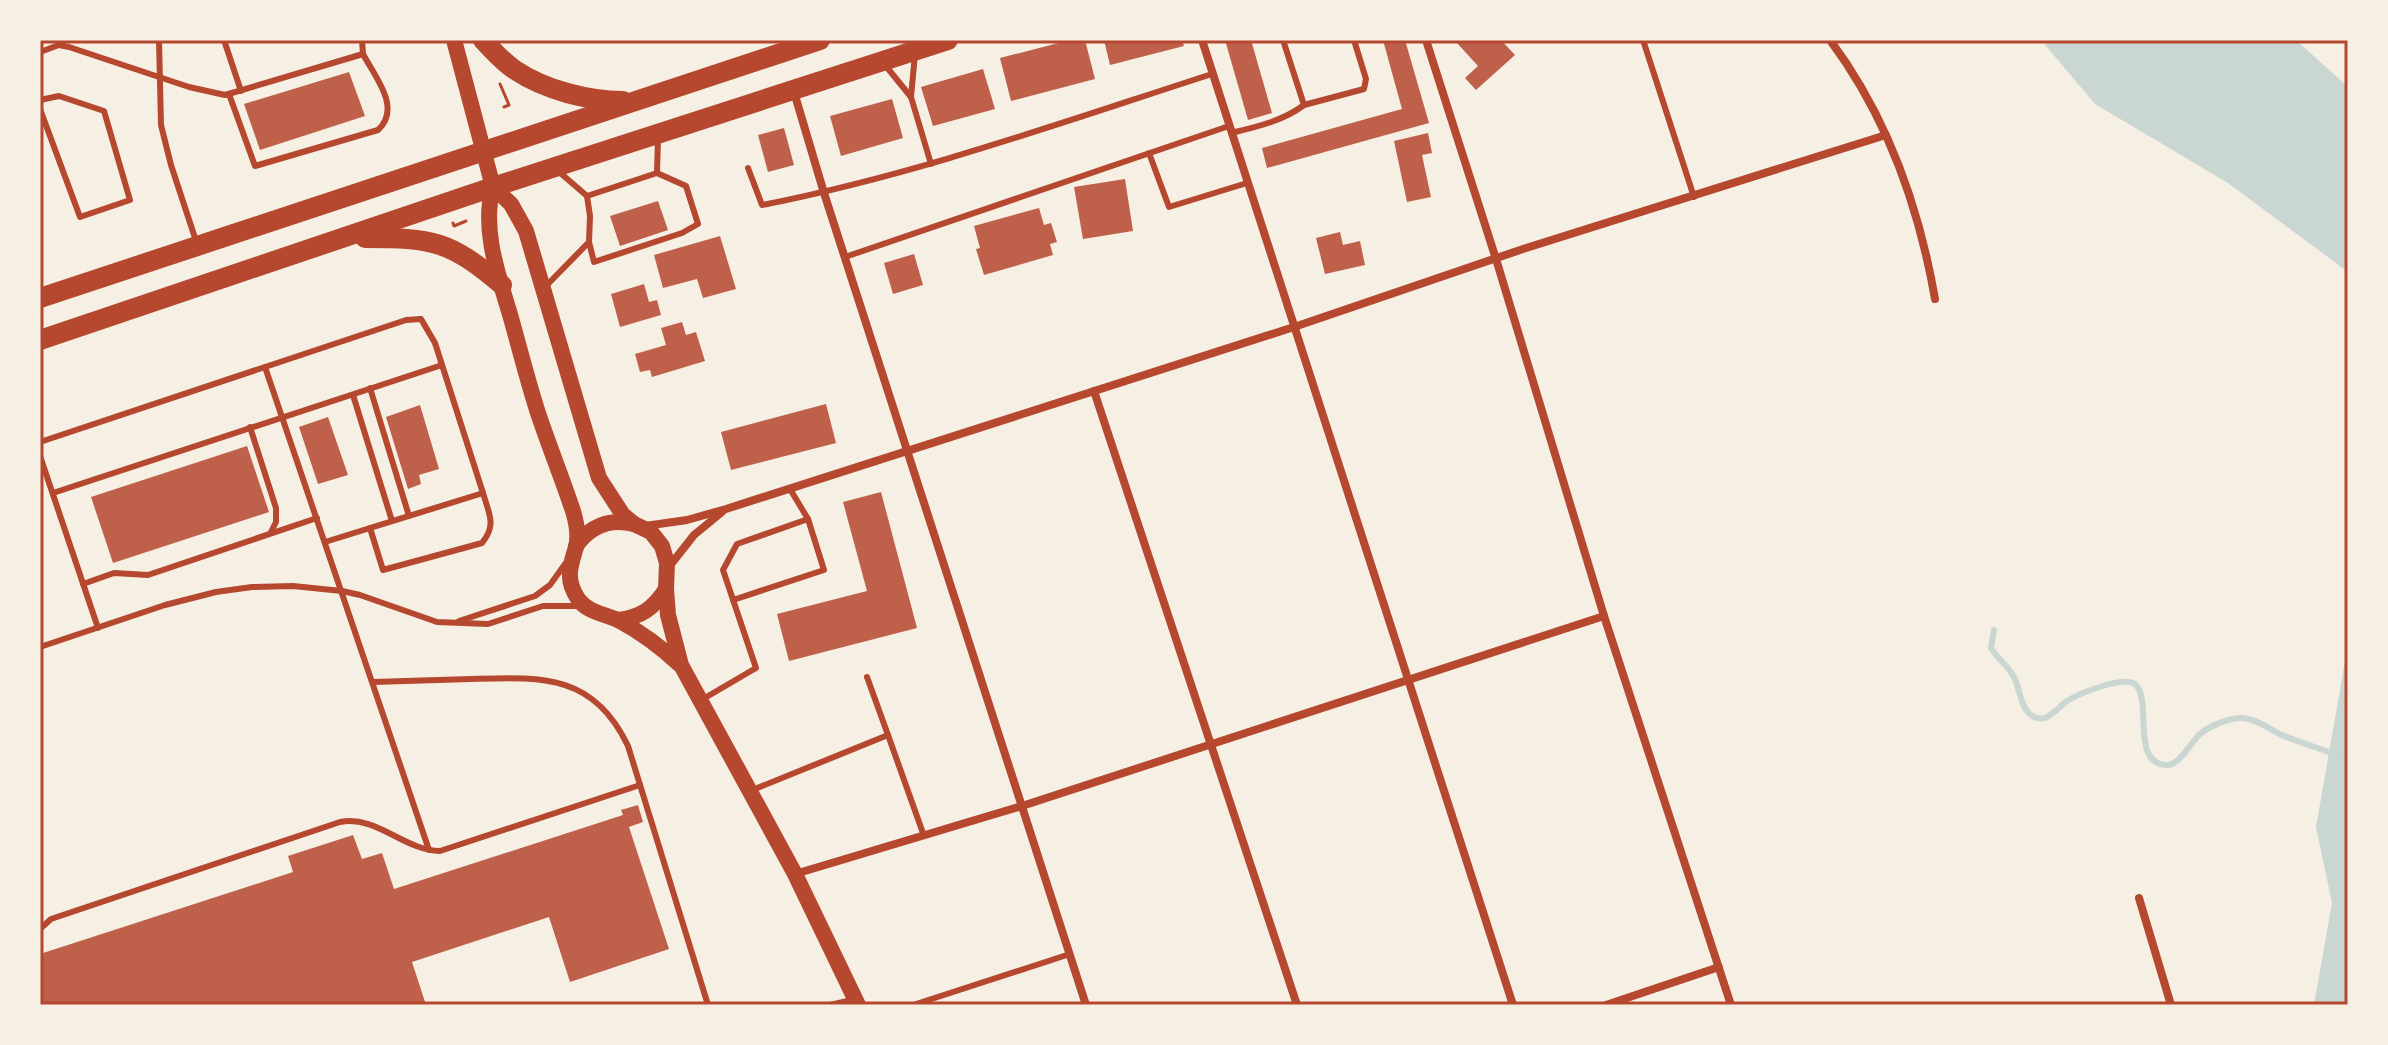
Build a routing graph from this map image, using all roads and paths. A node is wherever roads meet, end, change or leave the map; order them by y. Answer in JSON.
{"nodes":[{"id":1,"x":159,"y":40,"type":"edge"},
{"id":2,"x":224,"y":40,"type":"edge"},
{"id":3,"x":362,"y":40,"type":"edge"},
{"id":4,"x":454,"y":40,"type":"edge"},
{"id":5,"x":483,"y":40,"type":"edge"},
{"id":6,"x":820,"y":40,"type":"edge"},
{"id":7,"x":948,"y":40,"type":"edge"},
{"id":8,"x":1202,"y":40,"type":"edge"},
{"id":9,"x":1283,"y":40,"type":"edge"},
{"id":10,"x":1354,"y":40,"type":"edge"},
{"id":11,"x":1426,"y":40,"type":"edge"},
{"id":12,"x":1643,"y":40,"type":"edge"},
{"id":13,"x":1830,"y":40,"type":"edge"},
{"id":14,"x":916,"y":51,"type":"junction"},
{"id":15,"x":40,"y":52,"type":"edge"},
{"id":16,"x":363,"y":54,"type":"junction"},
{"id":17,"x":883,"y":62,"type":"junction"},
{"id":18,"x":1212,"y":74,"type":"junction"},
{"id":19,"x":161,"y":76,"type":"junction"},
{"id":20,"x":499,"y":82,"type":"dead end"},
{"id":21,"x":793,"y":90,"type":"junction"},
{"id":22,"x":241,"y":91,"type":"junction"},
{"id":23,"x":229,"y":94,"type":"junction"},
{"id":24,"x":911,"y":97,"type":"junction"},
{"id":25,"x":40,"y":100,"type":"edge"},
{"id":26,"x":639,"y":101,"type":"junction"},
{"id":27,"x":1304,"y":105,"type":"junction"},
{"id":28,"x":504,"y":107,"type":"dead end"},
{"id":29,"x":40,"y":109,"type":"edge"},
{"id":30,"x":1230,"y":130,"type":"junction"},
{"id":31,"x":658,"y":134,"type":"junction"},
{"id":32,"x":1886,"y":135,"type":"junction"},
{"id":33,"x":485,"y":152,"type":"junction"},
{"id":34,"x":1149,"y":153,"type":"junction"},
{"id":35,"x":931,"y":164,"type":"junction"},
{"id":36,"x":748,"y":168,"type":"dead end"},
{"id":37,"x":555,"y":169,"type":"junction"},
{"id":38,"x":657,"y":173,"type":"junction"},
{"id":39,"x":1247,"y":183,"type":"junction"},
{"id":40,"x":493,"y":187,"type":"junction"},
{"id":41,"x":824,"y":193,"type":"junction"},
{"id":42,"x":587,"y":196,"type":"junction"},
{"id":43,"x":1694,"y":197,"type":"junction"},
{"id":44,"x":450,"y":216,"type":"dead end"},
{"id":45,"x":466,"y":221,"type":"dead end"},
{"id":46,"x":349,"y":238,"type":"junction"},
{"id":47,"x":589,"y":242,"type":"junction"},
{"id":48,"x":199,"y":247,"type":"junction"},
{"id":49,"x":845,"y":257,"type":"junction"},
{"id":50,"x":1496,"y":259,"type":"junction"},
{"id":51,"x":502,"y":285,"type":"junction"},
{"id":52,"x":543,"y":288,"type":"junction"},
{"id":53,"x":40,"y":298,"type":"edge"},
{"id":54,"x":1935,"y":299,"type":"dead end"},
{"id":55,"x":1294,"y":327,"type":"junction"},
{"id":56,"x":40,"y":340,"type":"edge"},
{"id":57,"x":442,"y":365,"type":"junction"},
{"id":58,"x":265,"y":367,"type":"junction"},
{"id":59,"x":370,"y":388,"type":"junction"},
{"id":60,"x":1094,"y":391,"type":"junction"},
{"id":61,"x":353,"y":395,"type":"junction"},
{"id":62,"x":282,"y":416,"type":"junction"},
{"id":63,"x":250,"y":427,"type":"junction"},
{"id":64,"x":40,"y":442,"type":"edge"},
{"id":65,"x":907,"y":451,"type":"junction"},
{"id":66,"x":40,"y":456,"type":"edge"},
{"id":67,"x":790,"y":489,"type":"junction"},
{"id":68,"x":53,"y":493,"type":"junction"},
{"id":69,"x":483,"y":493,"type":"junction"},
{"id":70,"x":726,"y":509,"type":"junction"},
{"id":71,"x":409,"y":516,"type":"junction"},
{"id":72,"x":317,"y":518,"type":"junction"},
{"id":73,"x":808,"y":519,"type":"junction"},
{"id":74,"x":392,"y":521,"type":"junction"},
{"id":75,"x":637,"y":525,"type":"junction"},
{"id":76,"x":370,"y":528,"type":"junction"},
{"id":77,"x":268,"y":534,"type":"junction"},
{"id":78,"x":325,"y":542,"type":"junction"},
{"id":79,"x":574,"y":550,"type":"junction"},
{"id":80,"x":668,"y":568,"type":"junction"},
{"id":81,"x":83,"y":584,"type":"junction"},
{"id":82,"x":666,"y":589,"type":"junction"},
{"id":83,"x":342,"y":591,"type":"junction"},
{"id":84,"x":733,"y":600,"type":"junction"},
{"id":85,"x":585,"y":607,"type":"junction"},
{"id":86,"x":1604,"y":616,"type":"junction"},
{"id":87,"x":618,"y":620,"type":"junction"},
{"id":88,"x":456,"y":622,"type":"junction"},
{"id":89,"x":98,"y":628,"type":"junction"},
{"id":90,"x":40,"y":647,"type":"edge"},
{"id":91,"x":681,"y":665,"type":"junction"},
{"id":92,"x":867,"y":677,"type":"dead end"},
{"id":93,"x":1408,"y":680,"type":"junction"},
{"id":94,"x":373,"y":682,"type":"junction"},
{"id":95,"x":700,"y":701,"type":"junction"},
{"id":96,"x":888,"y":735,"type":"junction"},
{"id":97,"x":1211,"y":744,"type":"junction"},
{"id":98,"x":640,"y":785,"type":"junction"},
{"id":99,"x":750,"y":791,"type":"junction"},
{"id":100,"x":1022,"y":806,"type":"junction"},
{"id":101,"x":924,"y":837,"type":"junction"},
{"id":102,"x":429,"y":850,"type":"junction"},
{"id":103,"x":795,"y":874,"type":"junction"},
{"id":104,"x":2139,"y":898,"type":"dead end"},
{"id":105,"x":40,"y":929,"type":"edge"},
{"id":106,"x":1070,"y":954,"type":"junction"},
{"id":107,"x":1719,"y":967,"type":"junction"},
{"id":108,"x":857,"y":1002,"type":"edge"},
{"id":109,"x":708,"y":1005,"type":"edge"},
{"id":110,"x":830,"y":1005,"type":"edge"},
{"id":111,"x":913,"y":1005,"type":"edge"},
{"id":112,"x":1086,"y":1005,"type":"edge"},
{"id":113,"x":1297,"y":1005,"type":"edge"},
{"id":114,"x":1513,"y":1005,"type":"edge"},
{"id":115,"x":1606,"y":1005,"type":"edge"},
{"id":116,"x":1731,"y":1005,"type":"edge"},
{"id":117,"x":2171,"y":1005,"type":"edge"}],
"edges":[{"from":1,"to":19,"type":"lane"},
{"from":2,"to":22,"type":"lane"},
{"from":3,"to":16,"type":"lane"},
{"from":4,"to":33,"type":"main road"},
{"from":5,"to":26,"type":"highway"},
{"from":6,"to":26,"type":"highway"},
{"from":7,"to":14,"type":"highway"},
{"from":8,"to":18,"type":"street"},
{"from":9,"to":27,"type":"lane"},
{"from":10,"to":27,"type":"lane"},
{"from":11,"to":50,"type":"street"},
{"from":12,"to":43,"type":"lane"},
{"from":13,"to":32,"type":"street"},
{"from":14,"to":17,"type":"highway"},
{"from":14,"to":24,"type":"lane"},
{"from":15,"to":19,"type":"lane"},
{"from":16,"to":22,"type":"lane"},
{"from":16,"to":23,"type":"lane"},
{"from":17,"to":21,"type":"highway"},
{"from":17,"to":24,"type":"lane"},
{"from":18,"to":30,"type":"street"},
{"from":18,"to":35,"type":"lane"},
{"from":19,"to":23,"type":"lane"},
{"from":19,"to":48,"type":"lane"},
{"from":20,"to":28,"type":"path"},
{"from":21,"to":31,"type":"highway"},
{"from":21,"to":41,"type":"street"},
{"from":22,"to":23,"type":"lane"},
{"from":24,"to":35,"type":"lane"},
{"from":25,"to":29,"type":"lane"},
{"from":26,"to":33,"type":"highway"},
{"from":27,"to":30,"type":"lane"},
{"from":30,"to":34,"type":"lane"},
{"from":30,"to":39,"type":"street"},
{"from":31,"to":37,"type":"highway"},
{"from":31,"to":38,"type":"lane"},
{"from":32,"to":43,"type":"street"},
{"from":32,"to":54,"type":"street"},
{"from":33,"to":40,"type":"main road"},
{"from":33,"to":48,"type":"highway"},
{"from":34,"to":39,"type":"lane"},
{"from":34,"to":49,"type":"lane"},
{"from":35,"to":41,"type":"lane"},
{"from":36,"to":41,"type":"lane"},
{"from":37,"to":40,"type":"highway"},
{"from":37,"to":42,"type":"lane"},
{"from":38,"to":42,"type":"lane"},
{"from":38,"to":47,"type":"lane"},
{"from":39,"to":55,"type":"street"},
{"from":40,"to":46,"type":"highway"},
{"from":40,"to":51,"type":"main road"},
{"from":40,"to":52,"type":"main road"},
{"from":41,"to":49,"type":"street"},
{"from":42,"to":47,"type":"lane"},
{"from":43,"to":50,"type":"street"},
{"from":44,"to":45,"type":"path"},
{"from":46,"to":51,"type":"highway"},
{"from":46,"to":56,"type":"highway"},
{"from":47,"to":52,"type":"lane"},
{"from":48,"to":53,"type":"highway"},
{"from":49,"to":65,"type":"street"},
{"from":50,"to":55,"type":"street"},
{"from":50,"to":86,"type":"street"},
{"from":51,"to":79,"type":"main road"},
{"from":52,"to":75,"type":"main road"},
{"from":55,"to":60,"type":"street"},
{"from":55,"to":93,"type":"street"},
{"from":57,"to":58,"type":"lane"},
{"from":57,"to":59,"type":"lane"},
{"from":57,"to":69,"type":"lane"},
{"from":58,"to":62,"type":"lane"},
{"from":58,"to":64,"type":"lane"},
{"from":59,"to":61,"type":"lane"},
{"from":59,"to":71,"type":"lane"},
{"from":60,"to":65,"type":"street"},
{"from":60,"to":97,"type":"street"},
{"from":61,"to":62,"type":"lane"},
{"from":61,"to":74,"type":"lane"},
{"from":62,"to":63,"type":"lane"},
{"from":62,"to":72,"type":"lane"},
{"from":63,"to":68,"type":"lane"},
{"from":63,"to":77,"type":"lane"},
{"from":65,"to":67,"type":"street"},
{"from":65,"to":100,"type":"street"},
{"from":66,"to":68,"type":"lane"},
{"from":67,"to":70,"type":"street"},
{"from":67,"to":73,"type":"lane"},
{"from":68,"to":81,"type":"lane"},
{"from":69,"to":71,"type":"lane"},
{"from":69,"to":76,"type":"lane"},
{"from":70,"to":75,"type":"street"},
{"from":70,"to":80,"type":"street"},
{"from":71,"to":74,"type":"lane"},
{"from":72,"to":77,"type":"lane"},
{"from":72,"to":78,"type":"lane"},
{"from":73,"to":84,"type":"lane"},
{"from":73,"to":84,"type":"lane"},
{"from":74,"to":76,"type":"lane"},
{"from":75,"to":79,"type":"main road"},
{"from":75,"to":80,"type":"main road"},
{"from":76,"to":78,"type":"lane"},
{"from":77,"to":81,"type":"lane"},
{"from":78,"to":83,"type":"lane"},
{"from":79,"to":85,"type":"main road"},
{"from":79,"to":88,"type":"lane"},
{"from":80,"to":82,"type":"main road"},
{"from":81,"to":89,"type":"lane"},
{"from":82,"to":87,"type":"main road"},
{"from":82,"to":91,"type":"main road"},
{"from":83,"to":88,"type":"lane"},
{"from":83,"to":89,"type":"lane"},
{"from":83,"to":94,"type":"lane"},
{"from":84,"to":95,"type":"lane"},
{"from":85,"to":87,"type":"main road"},
{"from":85,"to":88,"type":"lane"},
{"from":86,"to":93,"type":"street"},
{"from":86,"to":107,"type":"street"},
{"from":87,"to":91,"type":"main road"},
{"from":89,"to":90,"type":"lane"},
{"from":91,"to":95,"type":"main road"},
{"from":92,"to":96,"type":"lane"},
{"from":93,"to":97,"type":"street"},
{"from":93,"to":114,"type":"street"},
{"from":94,"to":98,"type":"lane"},
{"from":94,"to":102,"type":"lane"},
{"from":95,"to":99,"type":"main road"},
{"from":96,"to":99,"type":"lane"},
{"from":96,"to":101,"type":"lane"},
{"from":97,"to":100,"type":"street"},
{"from":97,"to":113,"type":"street"},
{"from":98,"to":102,"type":"lane"},
{"from":98,"to":109,"type":"lane"},
{"from":99,"to":103,"type":"main road"},
{"from":100,"to":101,"type":"street"},
{"from":100,"to":106,"type":"street"},
{"from":101,"to":103,"type":"street"},
{"from":102,"to":105,"type":"lane"},
{"from":103,"to":108,"type":"main road"},
{"from":104,"to":117,"type":"street"},
{"from":106,"to":111,"type":"lane"},
{"from":106,"to":112,"type":"street"},
{"from":107,"to":115,"type":"street"},
{"from":107,"to":116,"type":"street"},
{"from":108,"to":110,"type":"lane"}]}
